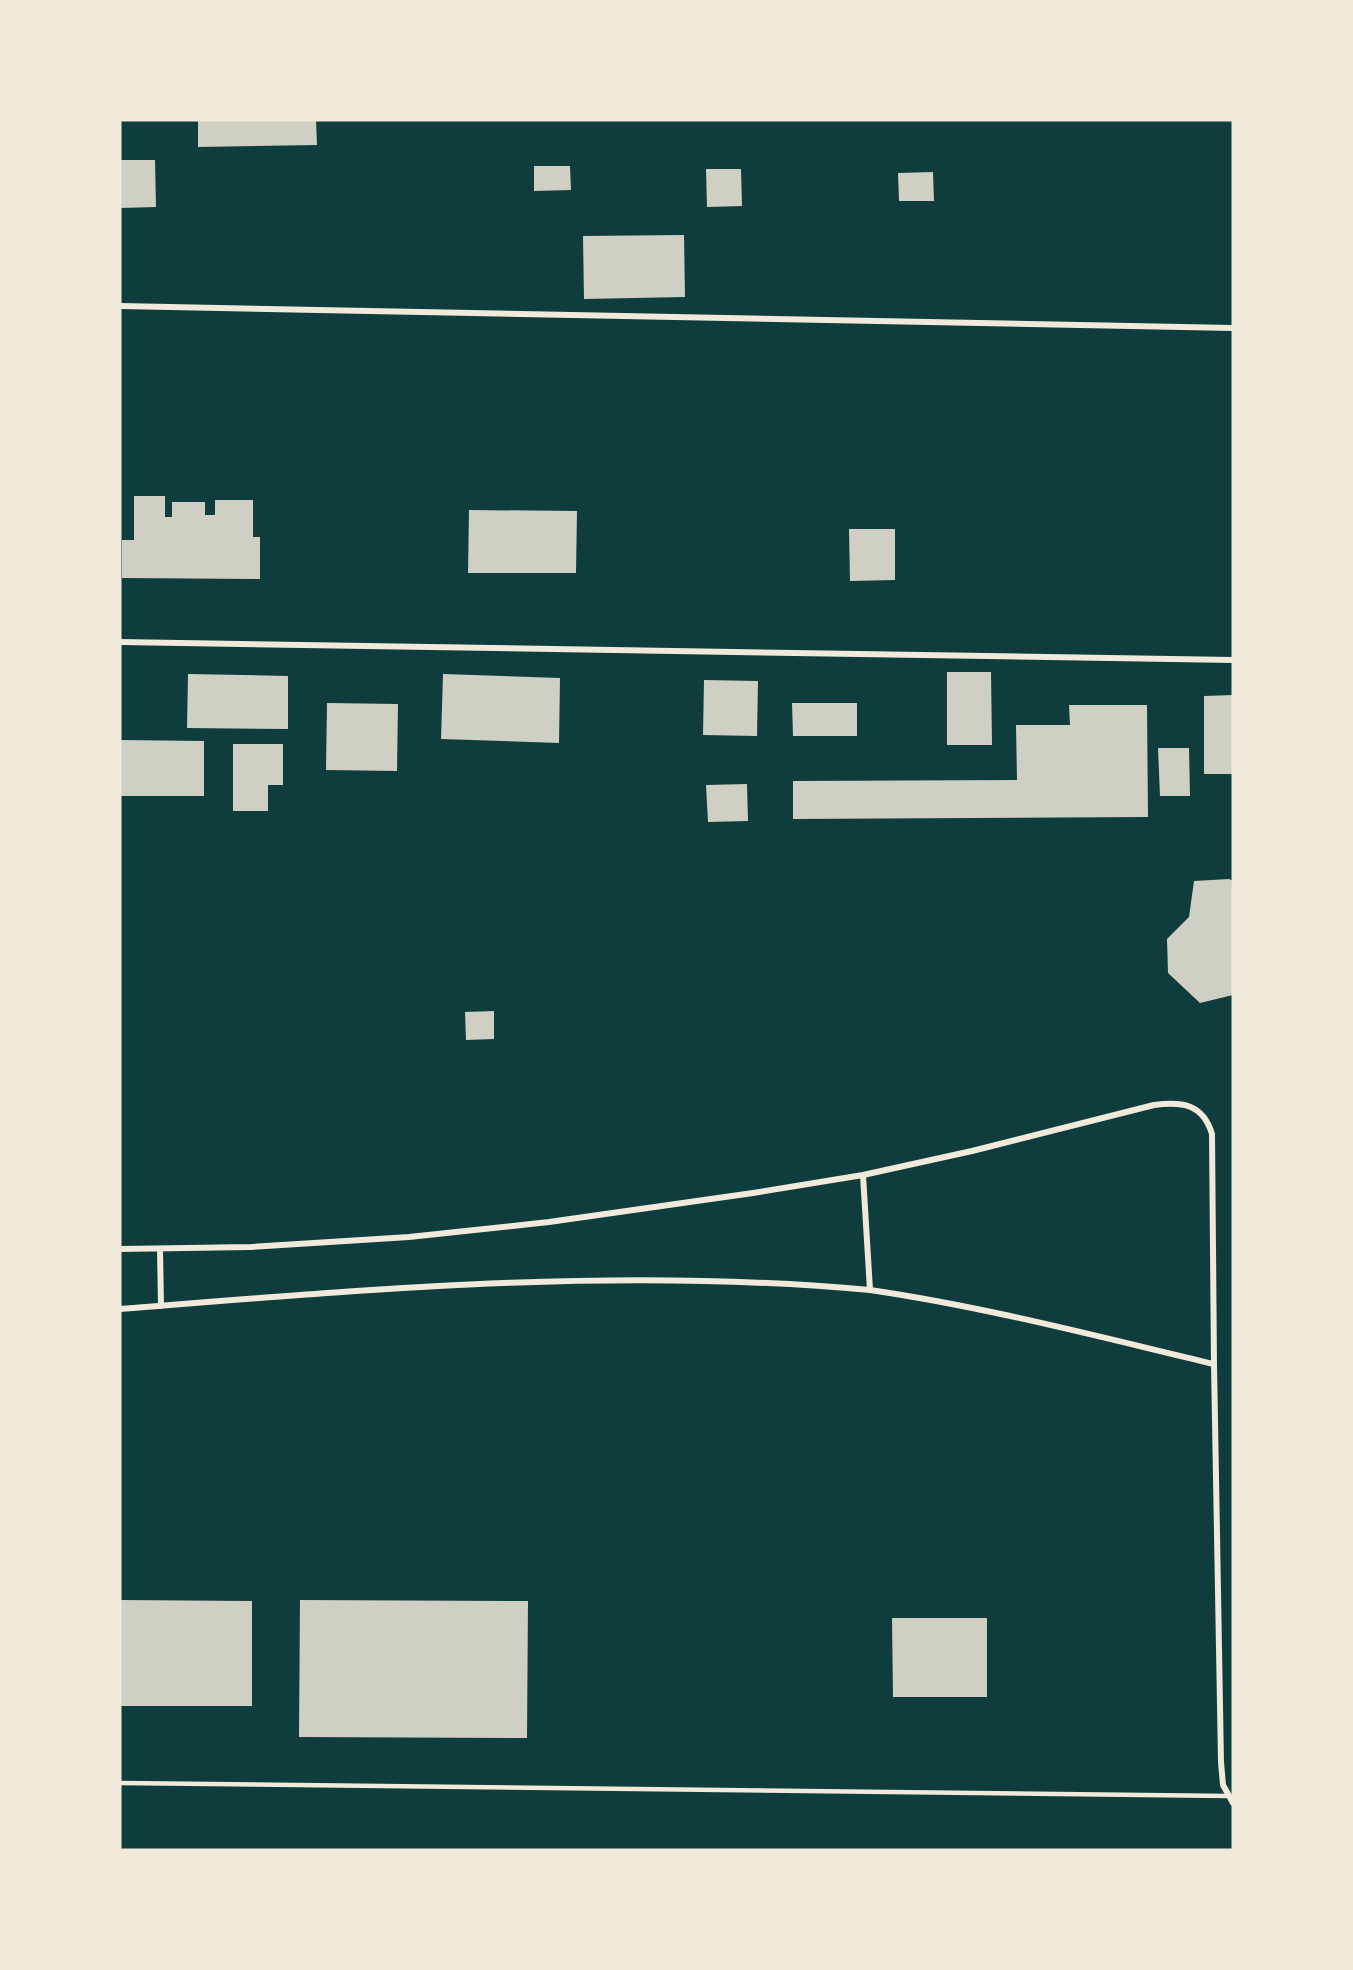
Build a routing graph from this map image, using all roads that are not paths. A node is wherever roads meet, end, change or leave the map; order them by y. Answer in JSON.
{"nodes":[{"id":1,"x":120,"y":306,"type":"edge"},
{"id":2,"x":1233,"y":328,"type":"edge"},
{"id":3,"x":120,"y":642,"type":"edge"},
{"id":4,"x":1233,"y":660,"type":"edge"},
{"id":5,"x":863,"y":1175,"type":"junction"},
{"id":6,"x":120,"y":1249,"type":"edge"},
{"id":7,"x":160,"y":1249,"type":"junction"},
{"id":8,"x":870,"y":1290,"type":"junction"},
{"id":9,"x":161,"y":1306,"type":"junction"},
{"id":10,"x":120,"y":1309,"type":"edge"},
{"id":11,"x":1214,"y":1364,"type":"junction"},
{"id":12,"x":120,"y":1783,"type":"edge"},
{"id":13,"x":1228,"y":1796,"type":"junction"},
{"id":14,"x":1233,"y":1803,"type":"edge"}],
"edges":[{"from":1,"to":2,"type":"street"},
{"from":3,"to":4,"type":"street"},
{"from":5,"to":7,"type":"street"},
{"from":5,"to":8,"type":"street"},
{"from":5,"to":11,"type":"street"},
{"from":6,"to":7,"type":"street"},
{"from":7,"to":9,"type":"street"},
{"from":8,"to":9,"type":"street"},
{"from":8,"to":11,"type":"street"},
{"from":9,"to":10,"type":"street"},
{"from":11,"to":13,"type":"street"},
{"from":12,"to":13,"type":"lane"},
{"from":13,"to":14,"type":"street"}]}
